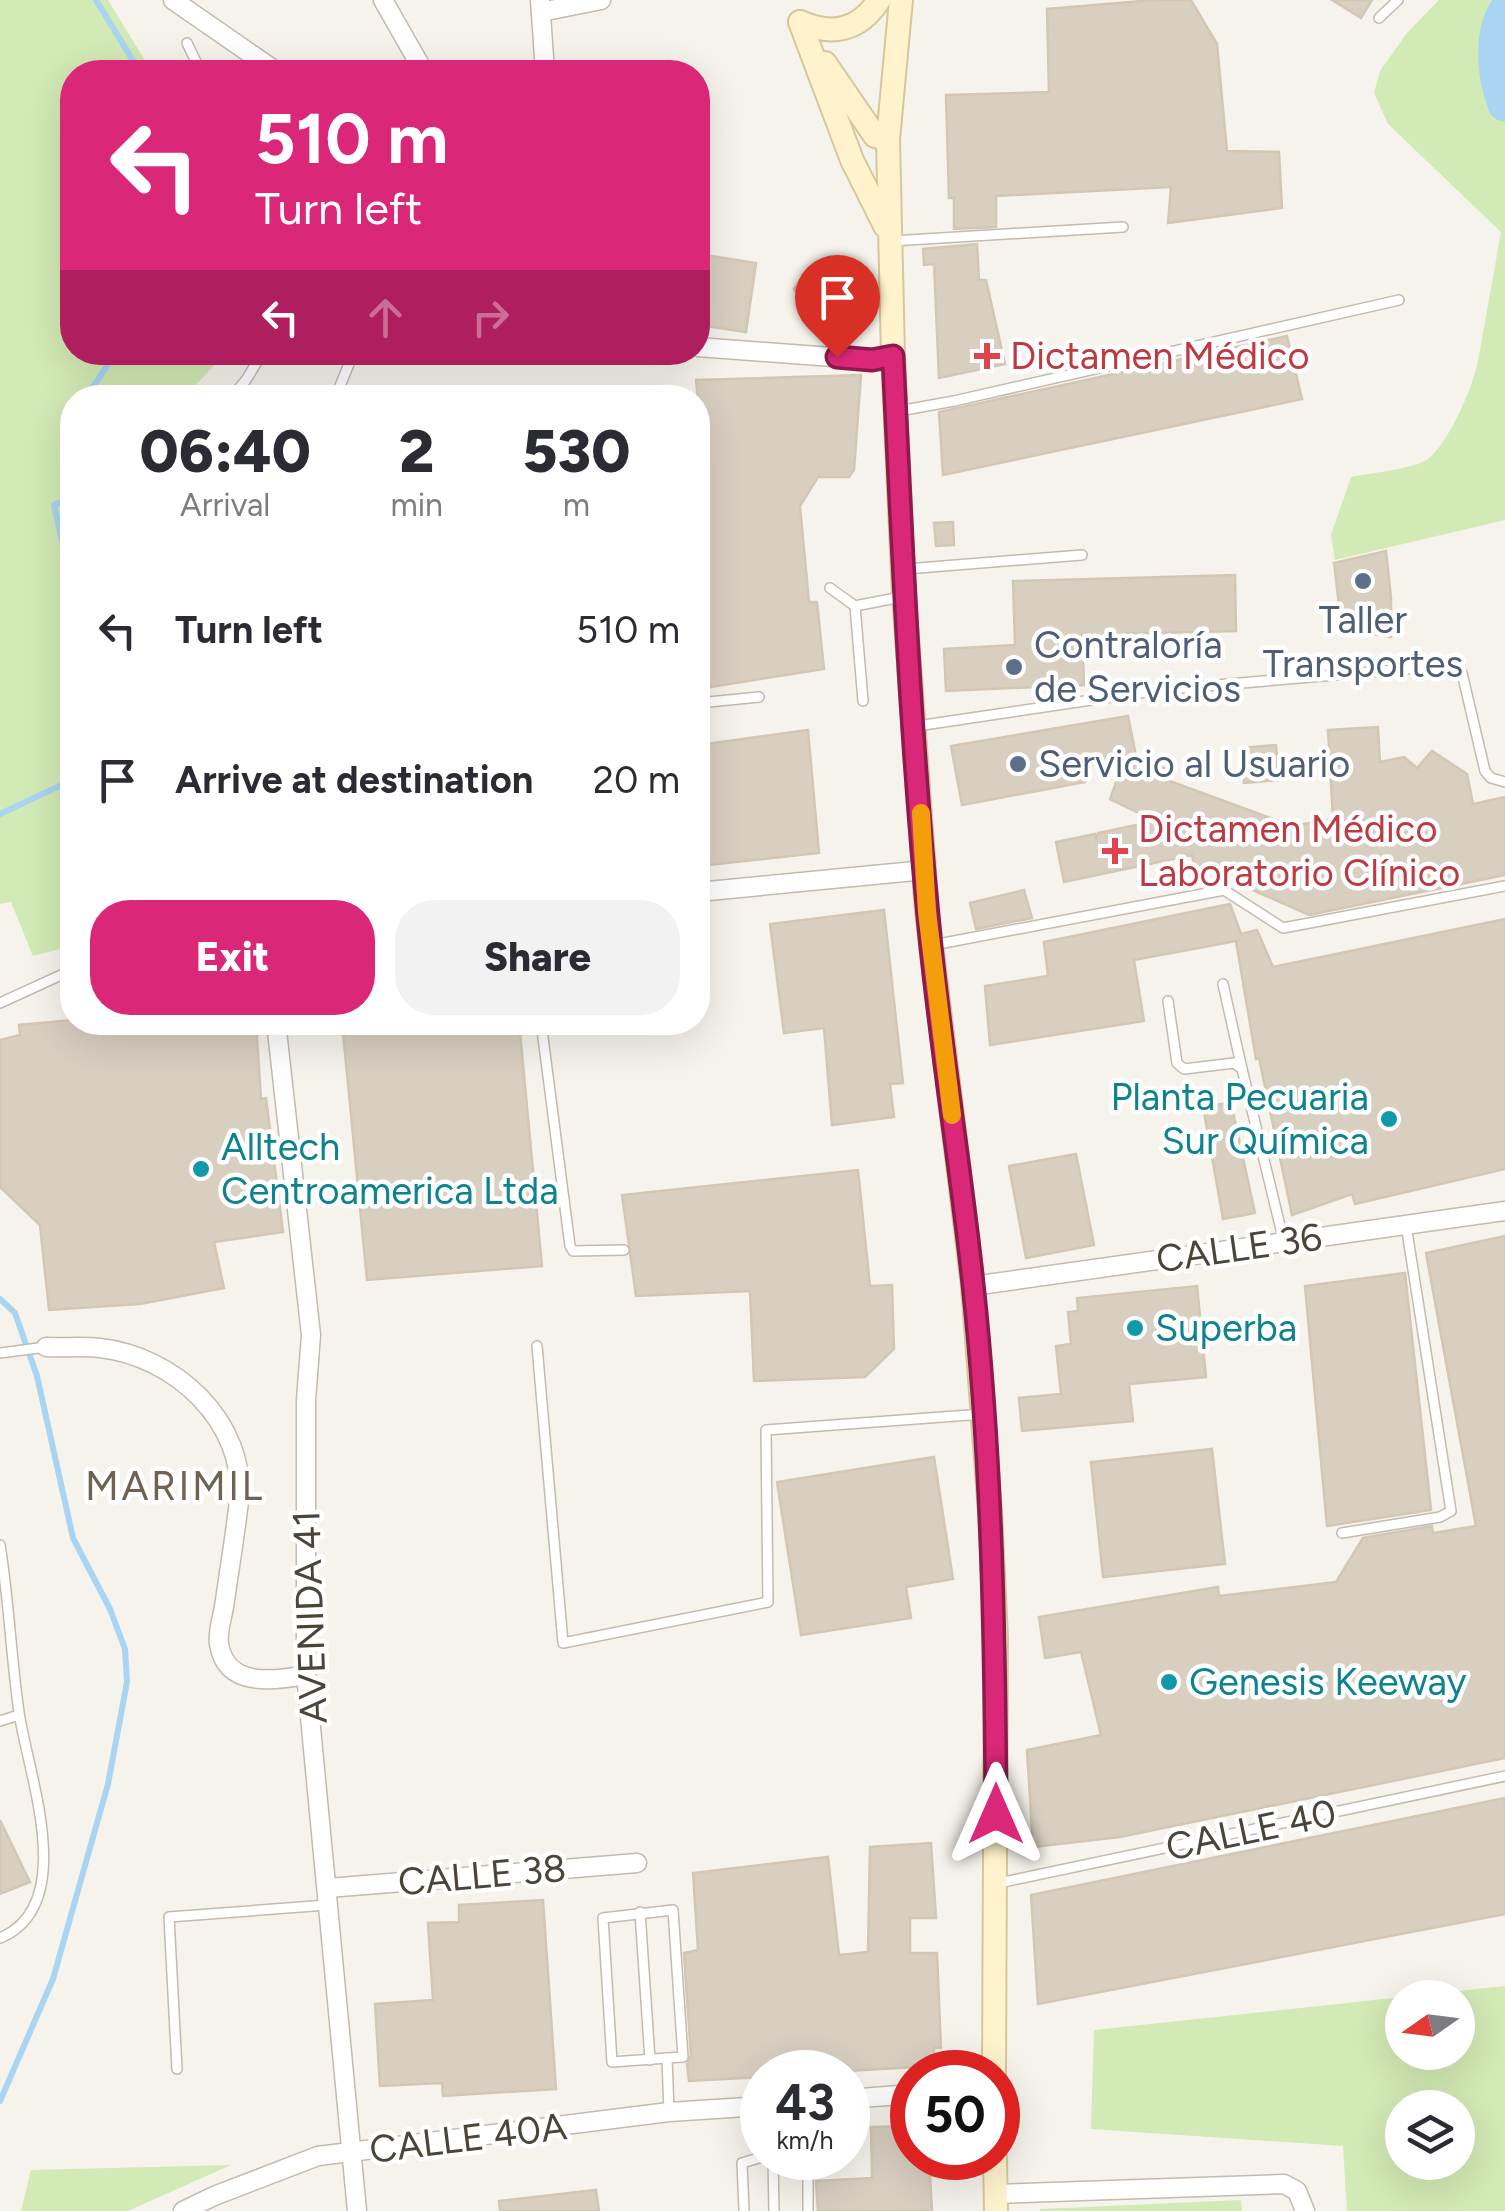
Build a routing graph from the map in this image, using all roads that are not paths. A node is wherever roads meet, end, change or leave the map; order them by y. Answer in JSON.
{"nodes":[{"id":1,"x":174,"y":0,"type":"edge"},
{"id":2,"x":383,"y":0,"type":"edge"},
{"id":3,"x":602,"y":0,"type":"edge"},
{"id":4,"x":879,"y":0,"type":"edge"},
{"id":5,"x":901,"y":0,"type":"edge"},
{"id":6,"x":1398,"y":0,"type":"edge"},
{"id":7,"x":540,"y":6,"type":"edge"},
{"id":8,"x":795,"y":11,"type":"edge"},
{"id":9,"x":1379,"y":18,"type":"dead end"},
{"id":10,"x":186,"y":43,"type":"dead end"},
{"id":11,"x":195,"y":60,"type":"edge"},
{"id":12,"x":260,"y":60,"type":"edge"},
{"id":13,"x":417,"y":60,"type":"edge"},
{"id":14,"x":545,"y":60,"type":"edge"},
{"id":15,"x":888,"y":138,"type":"junction"},
{"id":16,"x":1123,"y":227,"type":"dead end"},
{"id":17,"x":889,"y":238,"type":"junction"},
{"id":18,"x":1399,"y":300,"type":"dead end"},
{"id":19,"x":710,"y":347,"type":"edge"},
{"id":20,"x":893,"y":356,"type":"junction"},
{"id":21,"x":896,"y":411,"type":"junction"},
{"id":22,"x":1082,"y":555,"type":"dead end"},
{"id":23,"x":903,"y":570,"type":"junction"},
{"id":24,"x":830,"y":588,"type":"dead end"},
{"id":25,"x":904,"y":596,"type":"junction"},
{"id":26,"x":855,"y":606,"type":"junction"},
{"id":27,"x":758,"y":698,"type":"dead end"},
{"id":28,"x":863,"y":701,"type":"dead end"},
{"id":29,"x":710,"y":703,"type":"edge"},
{"id":30,"x":914,"y":726,"type":"junction"},
{"id":31,"x":1505,"y":782,"type":"edge"},
{"id":32,"x":925,"y":870,"type":"junction"},
{"id":33,"x":1505,"y":886,"type":"edge"},
{"id":34,"x":710,"y":891,"type":"edge"},
{"id":35,"x":931,"y":945,"type":"junction"},
{"id":36,"x":60,"y":976,"type":"edge"},
{"id":37,"x":1223,"y":984,"type":"dead end"},
{"id":38,"x":1168,"y":1001,"type":"dead end"},
{"id":39,"x":0,"y":1004,"type":"edge"},
{"id":40,"x":277,"y":1035,"type":"edge"},
{"id":41,"x":543,"y":1035,"type":"edge"},
{"id":42,"x":1242,"y":1069,"type":"junction"},
{"id":43,"x":1505,"y":1211,"type":"edge"},
{"id":44,"x":1406,"y":1225,"type":"junction"},
{"id":45,"x":1284,"y":1242,"type":"junction"},
{"id":46,"x":624,"y":1250,"type":"dead end"},
{"id":47,"x":973,"y":1286,"type":"junction"},
{"id":48,"x":536,"y":1346,"type":"dead end"},
{"id":49,"x":46,"y":1348,"type":"joint"},
{"id":50,"x":0,"y":1353,"type":"edge"},
{"id":51,"x":984,"y":1414,"type":"junction"},
{"id":52,"x":1342,"y":1533,"type":"dead end"},
{"id":53,"x":0,"y":1545,"type":"edge"},
{"id":54,"x":306,"y":1675,"type":"junction"},
{"id":55,"x":19,"y":1715,"type":"junction"},
{"id":56,"x":0,"y":1722,"type":"edge"},
{"id":57,"x":1505,"y":1776,"type":"edge"},
{"id":58,"x":637,"y":1862,"type":"dead end"},
{"id":59,"x":997,"y":1884,"type":"junction"},
{"id":60,"x":328,"y":1896,"type":"junction"},
{"id":61,"x":640,"y":1912,"type":"junction"},
{"id":62,"x":0,"y":1938,"type":"edge"},
{"id":63,"x":994,"y":2050,"type":"edge"},
{"id":64,"x":667,"y":2058,"type":"junction"},
{"id":65,"x":650,"y":2060,"type":"junction"},
{"id":66,"x":177,"y":2069,"type":"dead end"},
{"id":67,"x":740,"y":2107,"type":"edge"},
{"id":68,"x":669,"y":2112,"type":"junction"},
{"id":69,"x":352,"y":2152,"type":"junction"},
{"id":70,"x":743,"y":2180,"type":"edge"},
{"id":71,"x":773,"y":2180,"type":"edge"},
{"id":72,"x":808,"y":2180,"type":"edge"},
{"id":73,"x":996,"y":2202,"type":"edge"},
{"id":74,"x":744,"y":2210,"type":"edge"},
{"id":75,"x":183,"y":2211,"type":"edge"},
{"id":76,"x":357,"y":2211,"type":"edge"},
{"id":77,"x":774,"y":2211,"type":"edge"},
{"id":78,"x":808,"y":2211,"type":"edge"},
{"id":79,"x":1305,"y":2211,"type":"edge"}],
"edges":[{"from":1,"to":12,"type":"street"},
{"from":2,"to":13,"type":"street"},
{"from":3,"to":7,"type":"street"},
{"from":4,"to":8,"type":"main road"},
{"from":5,"to":15,"type":"main road"},
{"from":6,"to":9,"type":"lane"},
{"from":7,"to":14,"type":"street"},
{"from":8,"to":15,"type":"main road"},
{"from":8,"to":17,"type":"main road"},
{"from":10,"to":11,"type":"lane"},
{"from":15,"to":17,"type":"main road"},
{"from":16,"to":17,"type":"lane"},
{"from":17,"to":20,"type":"main road"},
{"from":18,"to":21,"type":"lane"},
{"from":19,"to":20,"type":"street"},
{"from":20,"to":21,"type":"main road"},
{"from":21,"to":23,"type":"main road"},
{"from":22,"to":23,"type":"lane"},
{"from":23,"to":25,"type":"main road"},
{"from":24,"to":26,"type":"lane"},
{"from":25,"to":26,"type":"lane"},
{"from":25,"to":30,"type":"main road"},
{"from":26,"to":28,"type":"lane"},
{"from":27,"to":29,"type":"lane"},
{"from":30,"to":31,"type":"lane"},
{"from":30,"to":32,"type":"main road"},
{"from":32,"to":34,"type":"street"},
{"from":32,"to":35,"type":"main road"},
{"from":33,"to":35,"type":"lane"},
{"from":35,"to":47,"type":"main road"},
{"from":36,"to":39,"type":"lane"},
{"from":37,"to":42,"type":"lane"},
{"from":38,"to":42,"type":"lane"},
{"from":40,"to":54,"type":"street","name":"AVENIDA 41"},
{"from":41,"to":46,"type":"lane"},
{"from":42,"to":45,"type":"lane"},
{"from":43,"to":44,"type":"street","name":"CALLE 36"},
{"from":44,"to":45,"type":"street","name":"CALLE 36"},
{"from":44,"to":52,"type":"lane"},
{"from":45,"to":47,"type":"street","name":"CALLE 36"},
{"from":47,"to":51,"type":"main road"},
{"from":48,"to":51,"type":"lane"},
{"from":49,"to":50,"type":"lane"},
{"from":49,"to":54,"type":"street"},
{"from":51,"to":59,"type":"main road"},
{"from":53,"to":55,"type":"lane"},
{"from":54,"to":60,"type":"street","name":"AVENIDA 41"},
{"from":55,"to":56,"type":"lane"},
{"from":55,"to":62,"type":"lane"},
{"from":57,"to":59,"type":"lane","name":"CALLE 40"},
{"from":58,"to":60,"type":"street","name":"CALLE 38"},
{"from":59,"to":63,"type":"main road"},
{"from":60,"to":66,"type":"lane"},
{"from":60,"to":69,"type":"street","name":"AVENIDA 41"},
{"from":61,"to":64,"type":"lane"},
{"from":61,"to":65,"type":"lane"},
{"from":61,"to":65,"type":"lane"},
{"from":64,"to":65,"type":"lane"},
{"from":64,"to":68,"type":"lane"},
{"from":67,"to":68,"type":"street","name":"CALLE 40A"},
{"from":68,"to":69,"type":"street","name":"CALLE 40A"},
{"from":69,"to":75,"type":"street","name":"CALLE 40A"},
{"from":69,"to":76,"type":"street","name":"AVENIDA 41"},
{"from":70,"to":74,"type":"lane"},
{"from":71,"to":77,"type":"lane"},
{"from":72,"to":78,"type":"lane"},
{"from":73,"to":79,"type":"street"}]}
